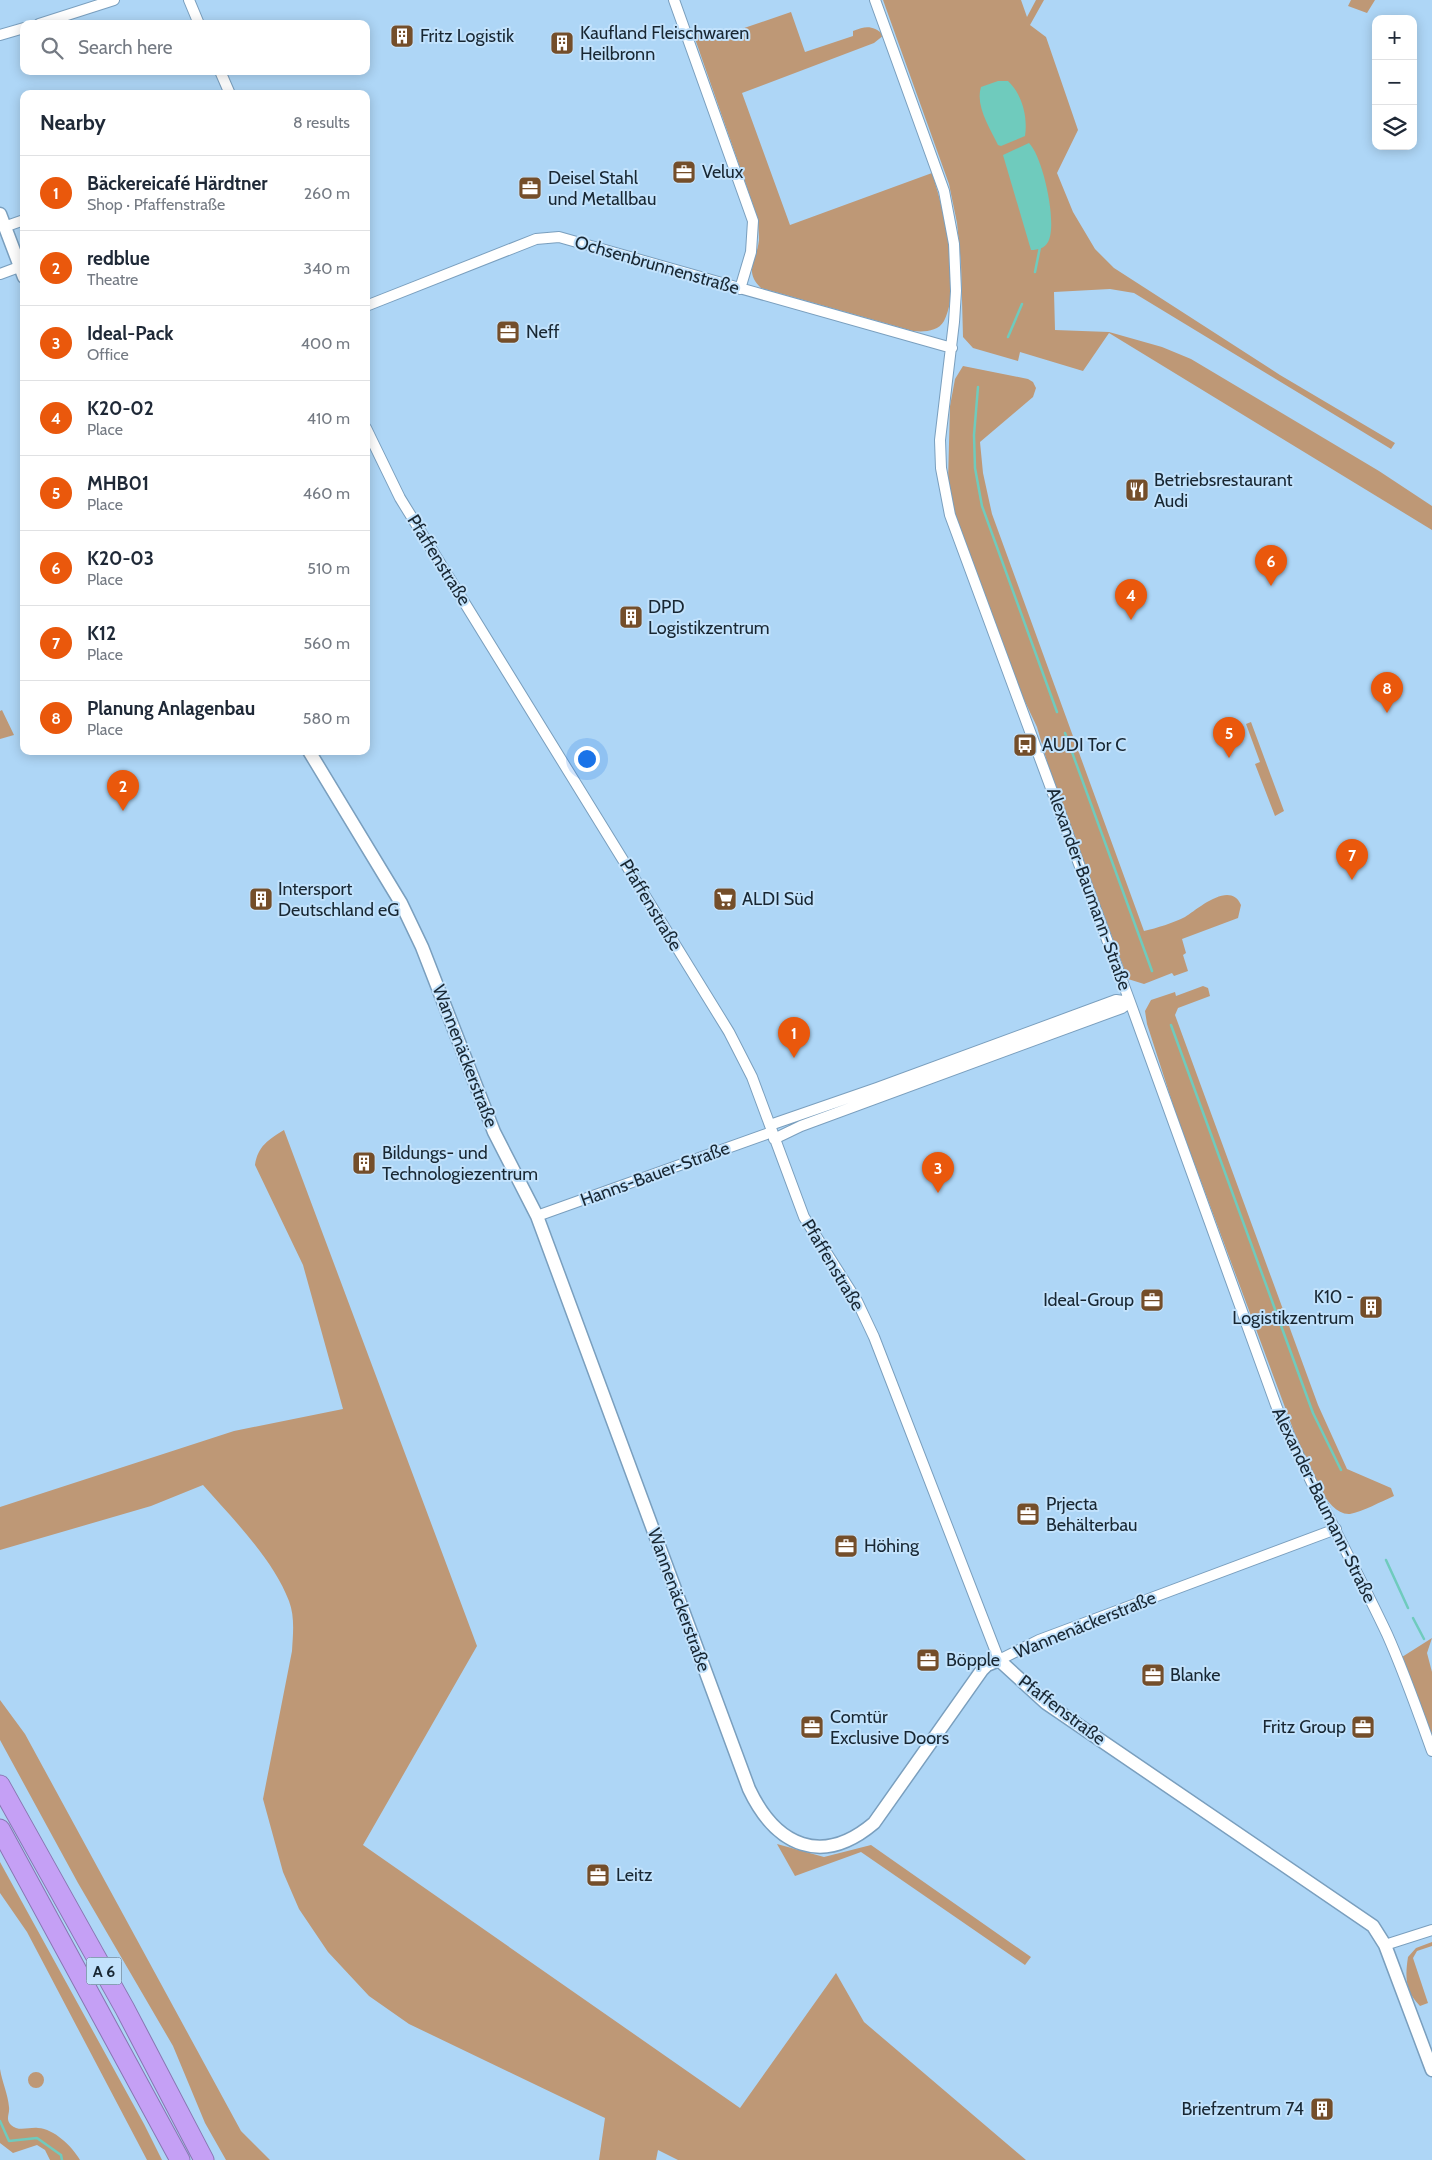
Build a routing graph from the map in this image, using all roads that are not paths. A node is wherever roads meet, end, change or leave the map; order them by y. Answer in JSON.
{"nodes":[{"id":1,"x":114,"y":0,"type":"edge"},
{"id":2,"x":189,"y":0,"type":"edge"},
{"id":3,"x":674,"y":0,"type":"edge"},
{"id":4,"x":875,"y":0,"type":"edge"},
{"id":5,"x":52,"y":20,"type":"edge"},
{"id":6,"x":198,"y":20,"type":"edge"},
{"id":7,"x":20,"y":29,"type":"edge"},
{"id":8,"x":0,"y":36,"type":"edge"},
{"id":9,"x":222,"y":75,"type":"edge"},
{"id":10,"x":228,"y":90,"type":"edge"},
{"id":11,"x":0,"y":214,"type":"edge"},
{"id":12,"x":20,"y":221,"type":"edge"},
{"id":13,"x":4,"y":227,"type":"junction"},
{"id":14,"x":20,"y":269,"type":"edge"},
{"id":15,"x":20,"y":272,"type":"edge"},
{"id":16,"x":0,"y":274,"type":"edge"},
{"id":17,"x":740,"y":289,"type":"junction"},
{"id":18,"x":370,"y":304,"type":"edge"},
{"id":19,"x":952,"y":348,"type":"junction"},
{"id":20,"x":370,"y":436,"type":"edge"},
{"id":21,"x":311,"y":755,"type":"edge"},
{"id":22,"x":1130,"y":1002,"type":"junction"},
{"id":23,"x":879,"y":1093,"type":"junction"},
{"id":24,"x":772,"y":1132,"type":"junction"},
{"id":25,"x":537,"y":1216,"type":"junction"},
{"id":26,"x":1336,"y":1529,"type":"junction"},
{"id":27,"x":999,"y":1660,"type":"junction"},
{"id":28,"x":1432,"y":1751,"type":"edge"},
{"id":29,"x":0,"y":1785,"type":"edge"},
{"id":30,"x":0,"y":1829,"type":"edge"},
{"id":31,"x":1432,"y":1930,"type":"edge"},
{"id":32,"x":1385,"y":1945,"type":"junction"},
{"id":33,"x":1432,"y":2070,"type":"edge"},
{"id":34,"x":180,"y":2160,"type":"edge"},
{"id":35,"x":204,"y":2160,"type":"edge"}],
"edges":[{"from":1,"to":5,"type":"street"},
{"from":2,"to":6,"type":"street"},
{"from":3,"to":17,"type":"street"},
{"from":4,"to":19,"type":"street","name":"Alexander-Baumann-Straße"},
{"from":7,"to":8,"type":"street"},
{"from":9,"to":10,"type":"street"},
{"from":11,"to":13,"type":"street"},
{"from":12,"to":13,"type":"street"},
{"from":13,"to":14,"type":"street"},
{"from":15,"to":16,"type":"street"},
{"from":17,"to":18,"type":"street","name":"Ochsenbrunnenstraße"},
{"from":17,"to":19,"type":"street","name":"Ochsenbrunnenstraße"},
{"from":19,"to":22,"type":"street","name":"Alexander-Baumann-Straße"},
{"from":20,"to":24,"type":"street","name":"Pfaffenstraße"},
{"from":21,"to":25,"type":"street","name":"Wannenäckerstraße"},
{"from":22,"to":23,"type":"street","name":"Hanns-Bauer-Straße"},
{"from":22,"to":26,"type":"street","name":"Alexander-Baumann-Straße"},
{"from":23,"to":24,"type":"street","name":"Hanns-Bauer-Straße"},
{"from":23,"to":24,"type":"street","name":"Hanns-Bauer-Straße"},
{"from":24,"to":25,"type":"street","name":"Hanns-Bauer-Straße"},
{"from":24,"to":27,"type":"street","name":"Pfaffenstraße"},
{"from":25,"to":27,"type":"street","name":"Wannenäckerstraße"},
{"from":26,"to":27,"type":"street","name":"Wannenäckerstraße"},
{"from":26,"to":28,"type":"street","name":"Alexander-Baumann-Straße"},
{"from":27,"to":32,"type":"street","name":"Pfaffenstraße"},
{"from":29,"to":35,"type":"highway","number":"A 6"},
{"from":30,"to":34,"type":"highway","number":"A 6"},
{"from":31,"to":32,"type":"street"},
{"from":32,"to":33,"type":"street","name":"Pfaffenstraße"}]}
